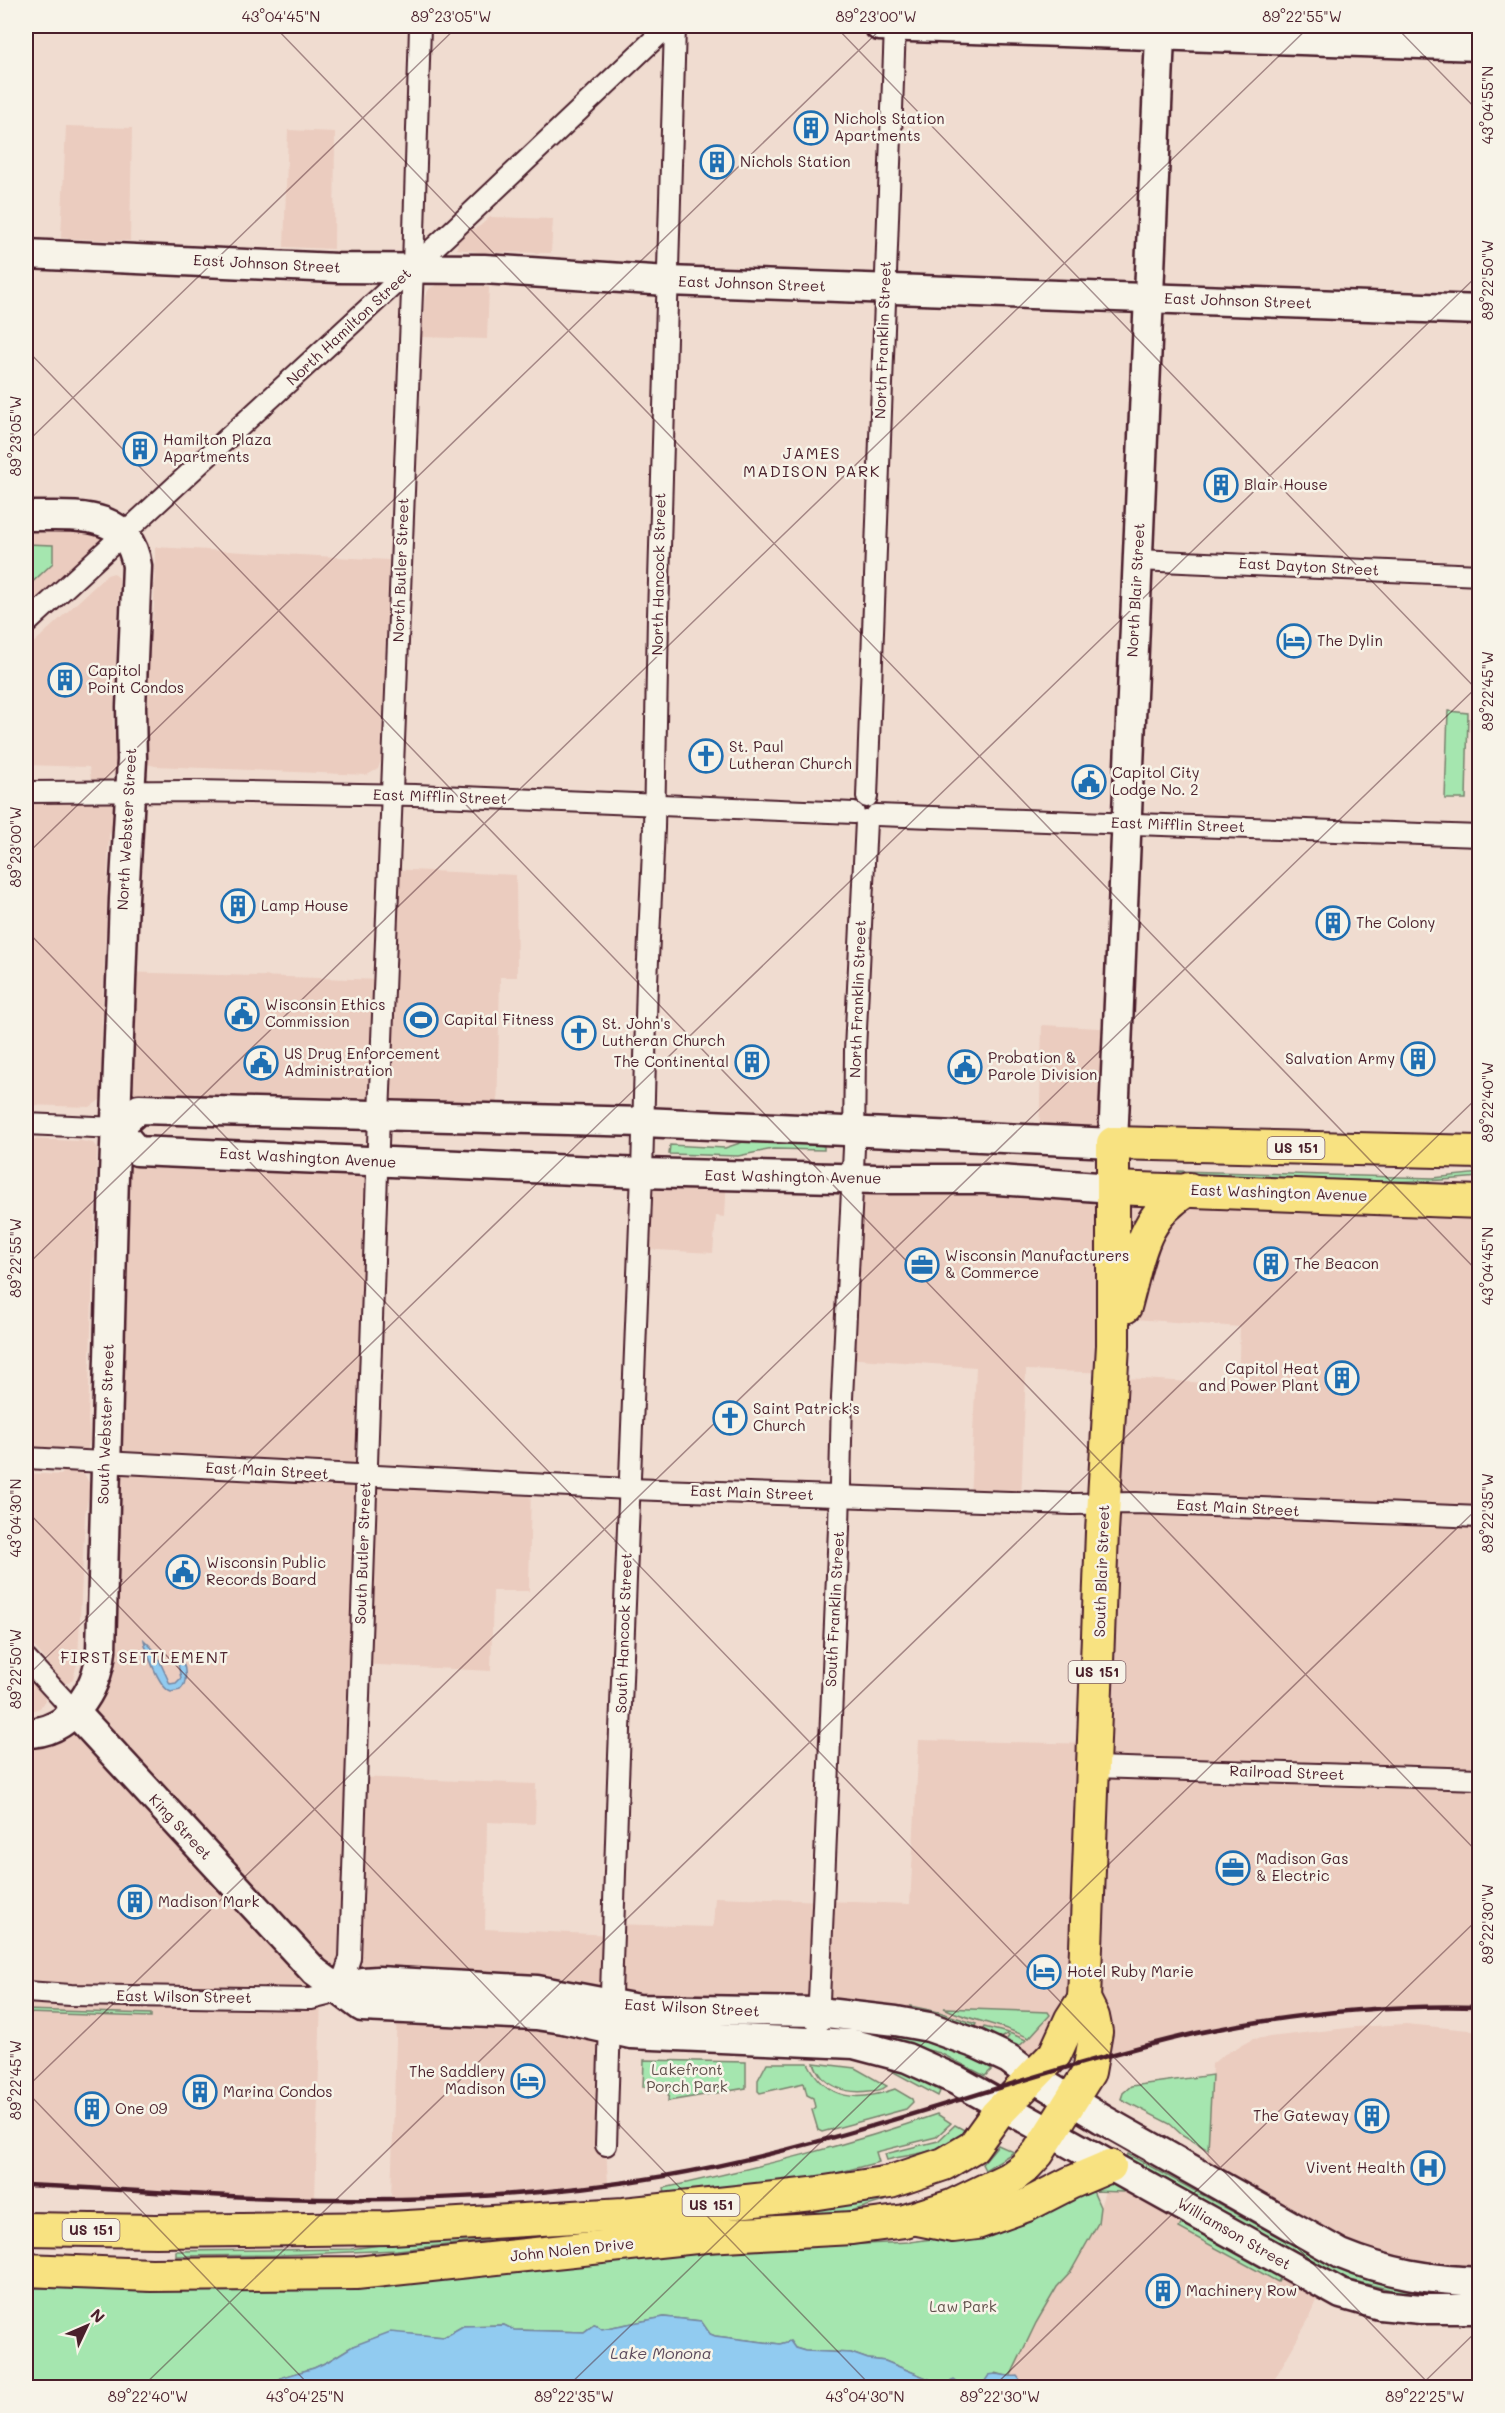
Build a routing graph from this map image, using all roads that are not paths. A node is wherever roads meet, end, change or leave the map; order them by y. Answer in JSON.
{"nodes":[{"id":1,"x":420,"y":26,"type":"edge"},
{"id":2,"x":668,"y":26,"type":"edge"},
{"id":3,"x":675,"y":26,"type":"edge"},
{"id":4,"x":879,"y":26,"type":"edge"},
{"id":5,"x":895,"y":26,"type":"edge"},
{"id":6,"x":1160,"y":36,"type":"junction"},
{"id":7,"x":1479,"y":46,"type":"edge"},
{"id":8,"x":26,"y":254,"type":"edge"},
{"id":9,"x":413,"y":267,"type":"junction"},
{"id":10,"x":668,"y":281,"type":"junction"},
{"id":11,"x":885,"y":288,"type":"junction"},
{"id":12,"x":1149,"y":297,"type":"junction"},
{"id":13,"x":1479,"y":310,"type":"edge"},
{"id":14,"x":26,"y":516,"type":"edge"},
{"id":15,"x":123,"y":534,"type":"junction"},
{"id":16,"x":1138,"y":560,"type":"junction"},
{"id":17,"x":1479,"y":575,"type":"edge"},
{"id":18,"x":26,"y":624,"type":"edge"},
{"id":19,"x":26,"y":792,"type":"edge"},
{"id":20,"x":130,"y":792,"type":"junction"},
{"id":21,"x":392,"y":795,"type":"junction"},
{"id":22,"x":655,"y":805,"type":"junction"},
{"id":23,"x":865,"y":816,"type":"junction"},
{"id":24,"x":1125,"y":823,"type":"junction"},
{"id":25,"x":1479,"y":836,"type":"edge"},
{"id":26,"x":379,"y":1115,"type":"junction"},
{"id":27,"x":643,"y":1122,"type":"junction"},
{"id":28,"x":26,"y":1124,"type":"edge"},
{"id":29,"x":117,"y":1128,"type":"junction"},
{"id":30,"x":854,"y":1132,"type":"junction"},
{"id":31,"x":1113,"y":1143,"type":"junction"},
{"id":32,"x":1479,"y":1152,"type":"edge"},
{"id":33,"x":378,"y":1162,"type":"junction"},
{"id":34,"x":642,"y":1173,"type":"junction"},
{"id":35,"x":851,"y":1177,"type":"junction"},
{"id":36,"x":1113,"y":1188,"type":"junction"},
{"id":37,"x":1189,"y":1190,"type":"junction"},
{"id":38,"x":1479,"y":1202,"type":"edge"},
{"id":39,"x":1113,"y":1345,"type":"junction"},
{"id":40,"x":26,"y":1458,"type":"edge"},
{"id":41,"x":105,"y":1461,"type":"junction"},
{"id":42,"x":365,"y":1477,"type":"junction"},
{"id":43,"x":629,"y":1489,"type":"junction"},
{"id":44,"x":839,"y":1496,"type":"junction"},
{"id":45,"x":1104,"y":1503,"type":"junction"},
{"id":46,"x":1479,"y":1517,"type":"edge"},
{"id":47,"x":26,"y":1659,"type":"edge"},
{"id":48,"x":75,"y":1712,"type":"junction"},
{"id":49,"x":26,"y":1733,"type":"edge"},
{"id":50,"x":1094,"y":1767,"type":"junction"},
{"id":51,"x":1479,"y":1779,"type":"edge"},
{"id":52,"x":340,"y":1989,"type":"junction"},
{"id":53,"x":26,"y":1992,"type":"edge"},
{"id":54,"x":1084,"y":1999,"type":"junction"},
{"id":55,"x":818,"y":2012,"type":"junction"},
{"id":56,"x":610,"y":2016,"type":"junction"},
{"id":57,"x":817,"y":2041,"type":"junction"},
{"id":58,"x":1034,"y":2078,"type":"junction"},
{"id":59,"x":1072,"y":2101,"type":"junction"},
{"id":60,"x":1004,"y":2108,"type":"junction"},
{"id":61,"x":1052,"y":2133,"type":"junction"},
{"id":62,"x":606,"y":2145,"type":"dead end"},
{"id":63,"x":1110,"y":2166,"type":"junction"},
{"id":64,"x":914,"y":2218,"type":"junction"},
{"id":65,"x":26,"y":2229,"type":"edge"},
{"id":66,"x":26,"y":2270,"type":"edge"},
{"id":67,"x":1479,"y":2282,"type":"edge"},
{"id":68,"x":1479,"y":2309,"type":"edge"}],
"edges":[{"from":1,"to":9,"type":"street","name":"North Butler Street"},
{"from":2,"to":9,"type":"street","name":"North Hamilton Street"},
{"from":3,"to":10,"type":"street","name":"North Hancock Street"},
{"from":4,"to":5,"type":"street"},
{"from":5,"to":6,"type":"street"},
{"from":5,"to":11,"type":"street","name":"North Franklin Street"},
{"from":6,"to":7,"type":"street"},
{"from":6,"to":12,"type":"street","name":"North Blair Street"},
{"from":8,"to":9,"type":"street","name":"East Johnson Street"},
{"from":9,"to":10,"type":"street","name":"East Johnson Street"},
{"from":9,"to":15,"type":"street","name":"North Hamilton Street"},
{"from":9,"to":21,"type":"street","name":"North Butler Street"},
{"from":10,"to":11,"type":"street","name":"East Johnson Street"},
{"from":10,"to":22,"type":"street","name":"North Hancock Street"},
{"from":11,"to":12,"type":"street","name":"East Johnson Street"},
{"from":11,"to":23,"type":"street","name":"North Franklin Street"},
{"from":12,"to":13,"type":"street","name":"East Johnson Street"},
{"from":12,"to":16,"type":"street","name":"North Blair Street"},
{"from":14,"to":15,"type":"street"},
{"from":15,"to":18,"type":"street","name":"North Hamilton Street"},
{"from":15,"to":20,"type":"street","name":"North Webster Street"},
{"from":16,"to":17,"type":"street","name":"East Dayton Street"},
{"from":16,"to":24,"type":"street","name":"North Blair Street"},
{"from":19,"to":20,"type":"street","name":"East Mifflin Street"},
{"from":20,"to":21,"type":"street","name":"East Mifflin Street"},
{"from":20,"to":29,"type":"street","name":"North Webster Street"},
{"from":21,"to":22,"type":"street","name":"East Mifflin Street"},
{"from":21,"to":26,"type":"street","name":"North Butler Street"},
{"from":22,"to":23,"type":"street","name":"East Mifflin Street"},
{"from":22,"to":27,"type":"street","name":"North Hancock Street"},
{"from":23,"to":24,"type":"street","name":"East Mifflin Street"},
{"from":23,"to":30,"type":"street","name":"North Franklin Street"},
{"from":24,"to":25,"type":"street","name":"East Mifflin Street"},
{"from":24,"to":31,"type":"street","name":"North Blair Street"},
{"from":26,"to":27,"type":"street"},
{"from":26,"to":29,"type":"street"},
{"from":26,"to":33,"type":"street","name":"South Butler Street"},
{"from":27,"to":30,"type":"street"},
{"from":27,"to":34,"type":"street","name":"South Hancock Street"},
{"from":28,"to":29,"type":"street"},
{"from":29,"to":33,"type":"street","name":"East Washington Avenue"},
{"from":29,"to":41,"type":"street","name":"South Webster Street"},
{"from":30,"to":31,"type":"street"},
{"from":30,"to":35,"type":"street","name":"North Franklin Street"},
{"from":31,"to":32,"type":"main road","number":"US 151"},
{"from":31,"to":36,"type":"main road","name":"South Blair Street","number":"US 151"},
{"from":33,"to":34,"type":"street","name":"East Washington Avenue"},
{"from":33,"to":42,"type":"street","name":"South Butler Street"},
{"from":34,"to":35,"type":"street","name":"East Washington Avenue"},
{"from":34,"to":43,"type":"street","name":"South Hancock Street"},
{"from":35,"to":36,"type":"street","name":"East Washington Avenue"},
{"from":35,"to":44,"type":"street","name":"South Franklin Street"},
{"from":36,"to":37,"type":"main road","name":"East Washington Avenue"},
{"from":36,"to":39,"type":"main road","name":"South Blair Street","number":"US 151"},
{"from":37,"to":38,"type":"main road","name":"East Washington Avenue"},
{"from":37,"to":39,"type":"main road","number":"US 151"},
{"from":39,"to":45,"type":"main road","name":"South Blair Street","number":"US 151"},
{"from":40,"to":41,"type":"street","name":"East Main Street"},
{"from":41,"to":42,"type":"street","name":"East Main Street"},
{"from":41,"to":48,"type":"street","name":"South Webster Street"},
{"from":42,"to":43,"type":"street","name":"East Main Street"},
{"from":42,"to":52,"type":"street","name":"South Butler Street"},
{"from":43,"to":44,"type":"street","name":"East Main Street"},
{"from":43,"to":56,"type":"street","name":"South Hancock Street"},
{"from":44,"to":45,"type":"street","name":"East Main Street"},
{"from":44,"to":55,"type":"street","name":"South Franklin Street"},
{"from":45,"to":46,"type":"street","name":"East Main Street"},
{"from":45,"to":50,"type":"main road","name":"South Blair Street","number":"US 151"},
{"from":47,"to":48,"type":"street","name":"King Street"},
{"from":48,"to":49,"type":"street"},
{"from":48,"to":52,"type":"street","name":"King Street"},
{"from":50,"to":51,"type":"street","name":"Railroad Street"},
{"from":50,"to":54,"type":"main road","name":"South Blair Street","number":"US 151"},
{"from":52,"to":53,"type":"street","name":"East Wilson Street"},
{"from":52,"to":56,"type":"street","name":"East Wilson Street"},
{"from":54,"to":58,"type":"main road","name":"South Blair Street","number":"US 151"},
{"from":54,"to":59,"type":"main road","name":"South Blair Street","number":"US 151"},
{"from":55,"to":56,"type":"street","name":"East Wilson Street"},
{"from":55,"to":57,"type":"street","name":"South Franklin Street"},
{"from":55,"to":58,"type":"street","name":"East Wilson Street"},
{"from":56,"to":57,"type":"street","name":"East Wilson Street"},
{"from":56,"to":62,"type":"street","name":"South Hancock Street"},
{"from":57,"to":60,"type":"street","name":"East Wilson Street"},
{"from":58,"to":59,"type":"street"},
{"from":58,"to":60,"type":"main road","name":"John Nolen Drive","number":"US 151"},
{"from":59,"to":61,"type":"main road","name":"John Nolen Drive","number":"US 151"},
{"from":59,"to":67,"type":"street"},
{"from":60,"to":61,"type":"street","name":"Williamson Street"},
{"from":60,"to":65,"type":"main road","name":"John Nolen Drive","number":"US 151"},
{"from":61,"to":63,"type":"street","name":"Williamson Street"},
{"from":61,"to":64,"type":"main road","name":"John Nolen Drive","number":"US 151"},
{"from":63,"to":64,"type":"main road"},
{"from":63,"to":68,"type":"street","name":"Williamson Street"},
{"from":64,"to":66,"type":"main road","name":"John Nolen Drive","number":"US 151"}]}
